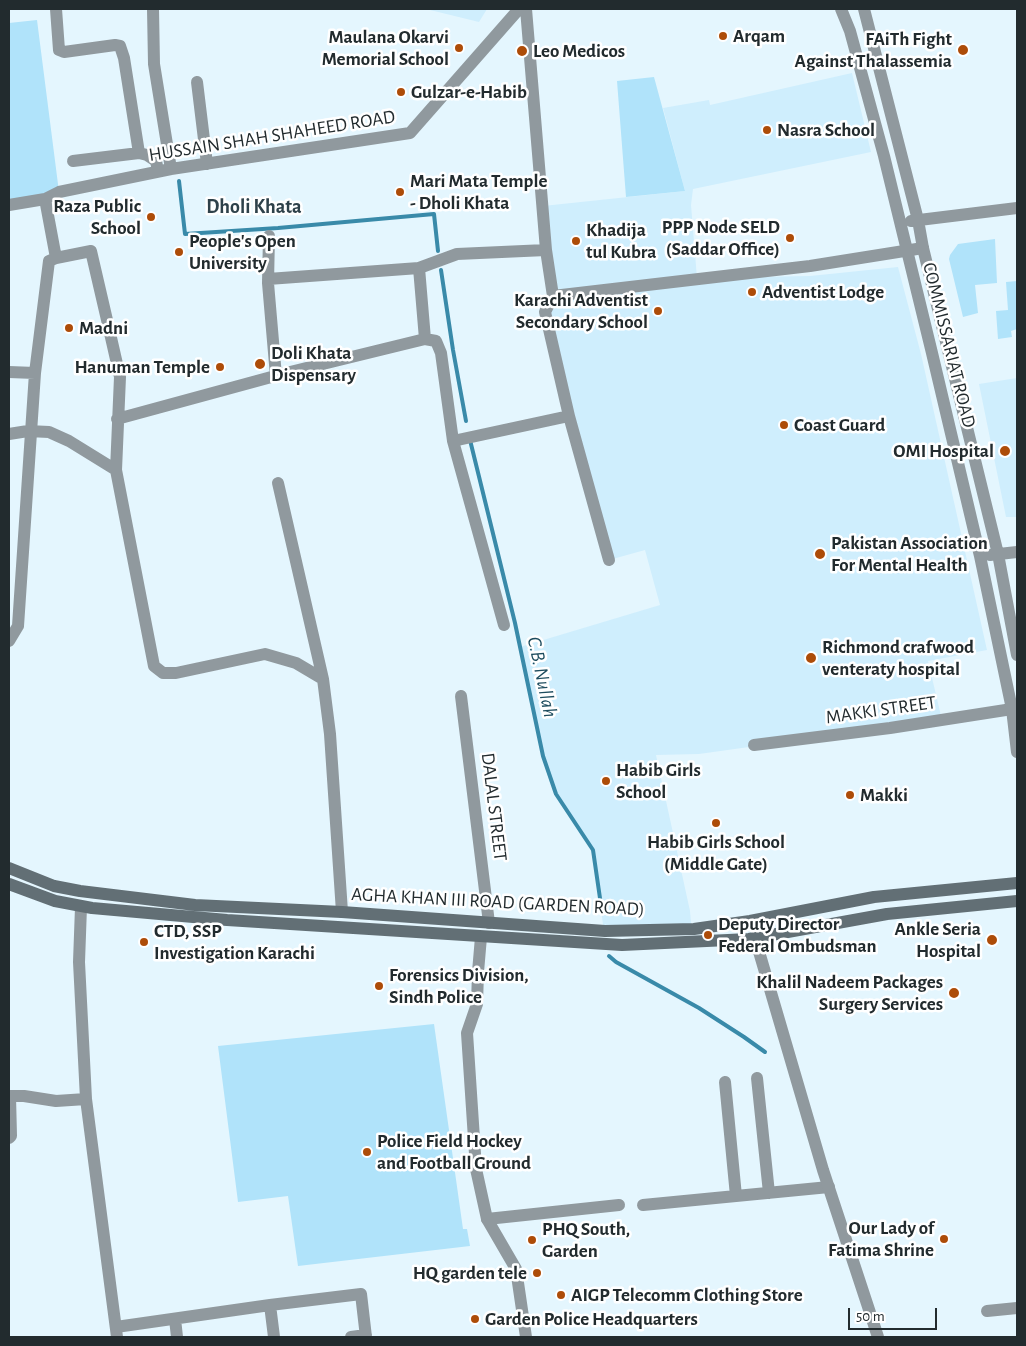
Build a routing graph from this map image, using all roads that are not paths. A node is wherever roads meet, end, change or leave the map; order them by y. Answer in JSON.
{"nodes":[{"id":1,"x":56,"y":9,"type":"edge"},
{"id":2,"x":153,"y":9,"type":"edge"},
{"id":3,"x":519,"y":9,"type":"edge"},
{"id":4,"x":526,"y":9,"type":"edge"},
{"id":5,"x":842,"y":9,"type":"edge"},
{"id":6,"x":864,"y":9,"type":"edge"},
{"id":7,"x":197,"y":82,"type":"dead end"},
{"id":8,"x":139,"y":153,"type":"junction"},
{"id":9,"x":73,"y":161,"type":"dead end"},
{"id":10,"x":207,"y":164,"type":"junction"},
{"id":11,"x":171,"y":169,"type":"junction"},
{"id":12,"x":158,"y":172,"type":"junction"},
{"id":13,"x":45,"y":199,"type":"junction"},
{"id":14,"x":9,"y":205,"type":"edge"},
{"id":15,"x":1017,"y":208,"type":"edge"},
{"id":16,"x":918,"y":220,"type":"junction"},
{"id":17,"x":900,"y":222,"type":"junction"},
{"id":18,"x":269,"y":236,"type":"dead end"},
{"id":19,"x":923,"y":248,"type":"junction"},
{"id":20,"x":546,"y":250,"type":"junction"},
{"id":21,"x":907,"y":250,"type":"junction"},
{"id":22,"x":56,"y":258,"type":"junction"},
{"id":23,"x":419,"y":268,"type":"junction"},
{"id":24,"x":268,"y":279,"type":"junction"},
{"id":25,"x":553,"y":296,"type":"junction"},
{"id":26,"x":425,"y":339,"type":"junction"},
{"id":27,"x":9,"y":372,"type":"edge"},
{"id":28,"x":36,"y":373,"type":"junction"},
{"id":29,"x":276,"y":376,"type":"junction"},
{"id":30,"x":569,"y":416,"type":"junction"},
{"id":31,"x":117,"y":419,"type":"junction"},
{"id":32,"x":32,"y":431,"type":"junction"},
{"id":33,"x":9,"y":434,"type":"edge"},
{"id":34,"x":452,"y":441,"type":"junction"},
{"id":35,"x":116,"y":470,"type":"junction"},
{"id":36,"x":278,"y":483,"type":"dead end"},
{"id":37,"x":1017,"y":552,"type":"edge"},
{"id":38,"x":998,"y":554,"type":"junction"},
{"id":39,"x":980,"y":556,"type":"junction"},
{"id":40,"x":609,"y":560,"type":"dead end"},
{"id":41,"x":504,"y":625,"type":"dead end"},
{"id":42,"x":9,"y":641,"type":"edge"},
{"id":43,"x":1017,"y":655,"type":"edge"},
{"id":44,"x":323,"y":679,"type":"junction"},
{"id":45,"x":461,"y":696,"type":"dead end"},
{"id":46,"x":1012,"y":709,"type":"junction"},
{"id":47,"x":754,"y":745,"type":"dead end"},
{"id":48,"x":1017,"y":752,"type":"edge"},
{"id":49,"x":9,"y":868,"type":"edge"},
{"id":50,"x":1017,"y":883,"type":"edge"},
{"id":51,"x":9,"y":884,"type":"edge"},
{"id":52,"x":1017,"y":901,"type":"edge"},
{"id":53,"x":80,"y":907,"type":"junction"},
{"id":54,"x":342,"y":912,"type":"junction"},
{"id":55,"x":489,"y":923,"type":"junction"},
{"id":56,"x":481,"y":937,"type":"junction"},
{"id":57,"x":755,"y":938,"type":"junction"},
{"id":58,"x":757,"y":1078,"type":"dead end"},
{"id":59,"x":725,"y":1082,"type":"dead end"},
{"id":60,"x":9,"y":1096,"type":"edge"},
{"id":61,"x":86,"y":1099,"type":"junction"},
{"id":62,"x":9,"y":1138,"type":"edge"},
{"id":63,"x":829,"y":1187,"type":"junction"},
{"id":64,"x":769,"y":1193,"type":"junction"},
{"id":65,"x":736,"y":1196,"type":"junction"},
{"id":66,"x":619,"y":1205,"type":"dead end"},
{"id":67,"x":643,"y":1205,"type":"dead end"},
{"id":68,"x":487,"y":1219,"type":"junction"},
{"id":69,"x":270,"y":1305,"type":"junction"},
{"id":70,"x":1017,"y":1308,"type":"edge"},
{"id":71,"x":988,"y":1311,"type":"dead end"},
{"id":72,"x":175,"y":1318,"type":"junction"},
{"id":73,"x":116,"y":1332,"type":"edge"},
{"id":74,"x":366,"y":1336,"type":"edge"},
{"id":75,"x":177,"y":1337,"type":"edge"},
{"id":76,"x":274,"y":1337,"type":"edge"},
{"id":77,"x":352,"y":1337,"type":"edge"},
{"id":78,"x":526,"y":1337,"type":"edge"},
{"id":79,"x":878,"y":1337,"type":"edge"}],
"edges":[{"from":1,"to":8,"type":"street"},
{"from":2,"to":11,"type":"street"},
{"from":3,"to":10,"type":"street","name":"HUSSAIN SHAH SHAHEED ROAD"},
{"from":4,"to":20,"type":"street"},
{"from":5,"to":17,"type":"street","name":"COMMISSARIAT ROAD"},
{"from":6,"to":16,"type":"street","name":"COMMISSARIAT ROAD"},
{"from":7,"to":10,"type":"street"},
{"from":8,"to":9,"type":"street"},
{"from":8,"to":12,"type":"street"},
{"from":10,"to":11,"type":"street","name":"HUSSAIN SHAH SHAHEED ROAD"},
{"from":11,"to":12,"type":"street","name":"HUSSAIN SHAH SHAHEED ROAD"},
{"from":12,"to":13,"type":"street","name":"HUSSAIN SHAH SHAHEED ROAD"},
{"from":13,"to":14,"type":"street","name":"HUSSAIN SHAH SHAHEED ROAD"},
{"from":13,"to":22,"type":"street"},
{"from":15,"to":16,"type":"street"},
{"from":16,"to":17,"type":"street"},
{"from":16,"to":19,"type":"street","name":"COMMISSARIAT ROAD"},
{"from":17,"to":21,"type":"street","name":"COMMISSARIAT ROAD"},
{"from":18,"to":24,"type":"street"},
{"from":19,"to":21,"type":"street"},
{"from":19,"to":38,"type":"street","name":"COMMISSARIAT ROAD"},
{"from":20,"to":23,"type":"street"},
{"from":20,"to":25,"type":"street"},
{"from":21,"to":25,"type":"street"},
{"from":21,"to":39,"type":"street","name":"COMMISSARIAT ROAD"},
{"from":22,"to":28,"type":"street"},
{"from":22,"to":31,"type":"street"},
{"from":23,"to":24,"type":"street"},
{"from":23,"to":26,"type":"street"},
{"from":24,"to":29,"type":"street"},
{"from":25,"to":30,"type":"street"},
{"from":26,"to":29,"type":"street"},
{"from":26,"to":34,"type":"street"},
{"from":27,"to":28,"type":"street"},
{"from":28,"to":32,"type":"street"},
{"from":29,"to":31,"type":"street"},
{"from":30,"to":34,"type":"street"},
{"from":30,"to":40,"type":"street"},
{"from":31,"to":35,"type":"street"},
{"from":32,"to":33,"type":"street"},
{"from":32,"to":35,"type":"street"},
{"from":32,"to":42,"type":"street"},
{"from":34,"to":41,"type":"street"},
{"from":35,"to":44,"type":"street"},
{"from":36,"to":44,"type":"street"},
{"from":37,"to":38,"type":"street"},
{"from":38,"to":39,"type":"street"},
{"from":38,"to":43,"type":"street","name":"COMMISSARIAT ROAD"},
{"from":39,"to":46,"type":"street","name":"COMMISSARIAT ROAD"},
{"from":44,"to":54,"type":"street"},
{"from":45,"to":55,"type":"street","name":"DALAL STREET"},
{"from":46,"to":47,"type":"street","name":"MAKKI STREET"},
{"from":46,"to":48,"type":"street","name":"COMMISSARIAT ROAD"},
{"from":49,"to":54,"type":"main road","name":"AGHA KHAN III ROAD (GARDEN ROAD)"},
{"from":50,"to":55,"type":"main road","name":"AGHA KHAN III ROAD (GARDEN ROAD)"},
{"from":51,"to":53,"type":"main road","name":"AGHA KHAN III ROAD (GARDEN ROAD)"},
{"from":52,"to":57,"type":"main road","name":"AGHA KHAN III ROAD (GARDEN ROAD)"},
{"from":53,"to":56,"type":"main road","name":"AGHA KHAN III ROAD (GARDEN ROAD)"},
{"from":53,"to":61,"type":"street"},
{"from":54,"to":55,"type":"main road","name":"AGHA KHAN III ROAD (GARDEN ROAD)"},
{"from":56,"to":57,"type":"main road","name":"AGHA KHAN III ROAD (GARDEN ROAD)"},
{"from":56,"to":68,"type":"street"},
{"from":57,"to":63,"type":"street"},
{"from":58,"to":64,"type":"street"},
{"from":59,"to":65,"type":"street"},
{"from":60,"to":61,"type":"street"},
{"from":60,"to":62,"type":"street"},
{"from":61,"to":73,"type":"street"},
{"from":63,"to":64,"type":"street"},
{"from":63,"to":79,"type":"street"},
{"from":64,"to":65,"type":"street"},
{"from":65,"to":67,"type":"street"},
{"from":66,"to":68,"type":"street"},
{"from":68,"to":78,"type":"street"},
{"from":69,"to":72,"type":"street"},
{"from":69,"to":74,"type":"street"},
{"from":69,"to":76,"type":"street"},
{"from":70,"to":71,"type":"street"},
{"from":72,"to":73,"type":"street"},
{"from":72,"to":75,"type":"street"},
{"from":74,"to":77,"type":"street"}]}
